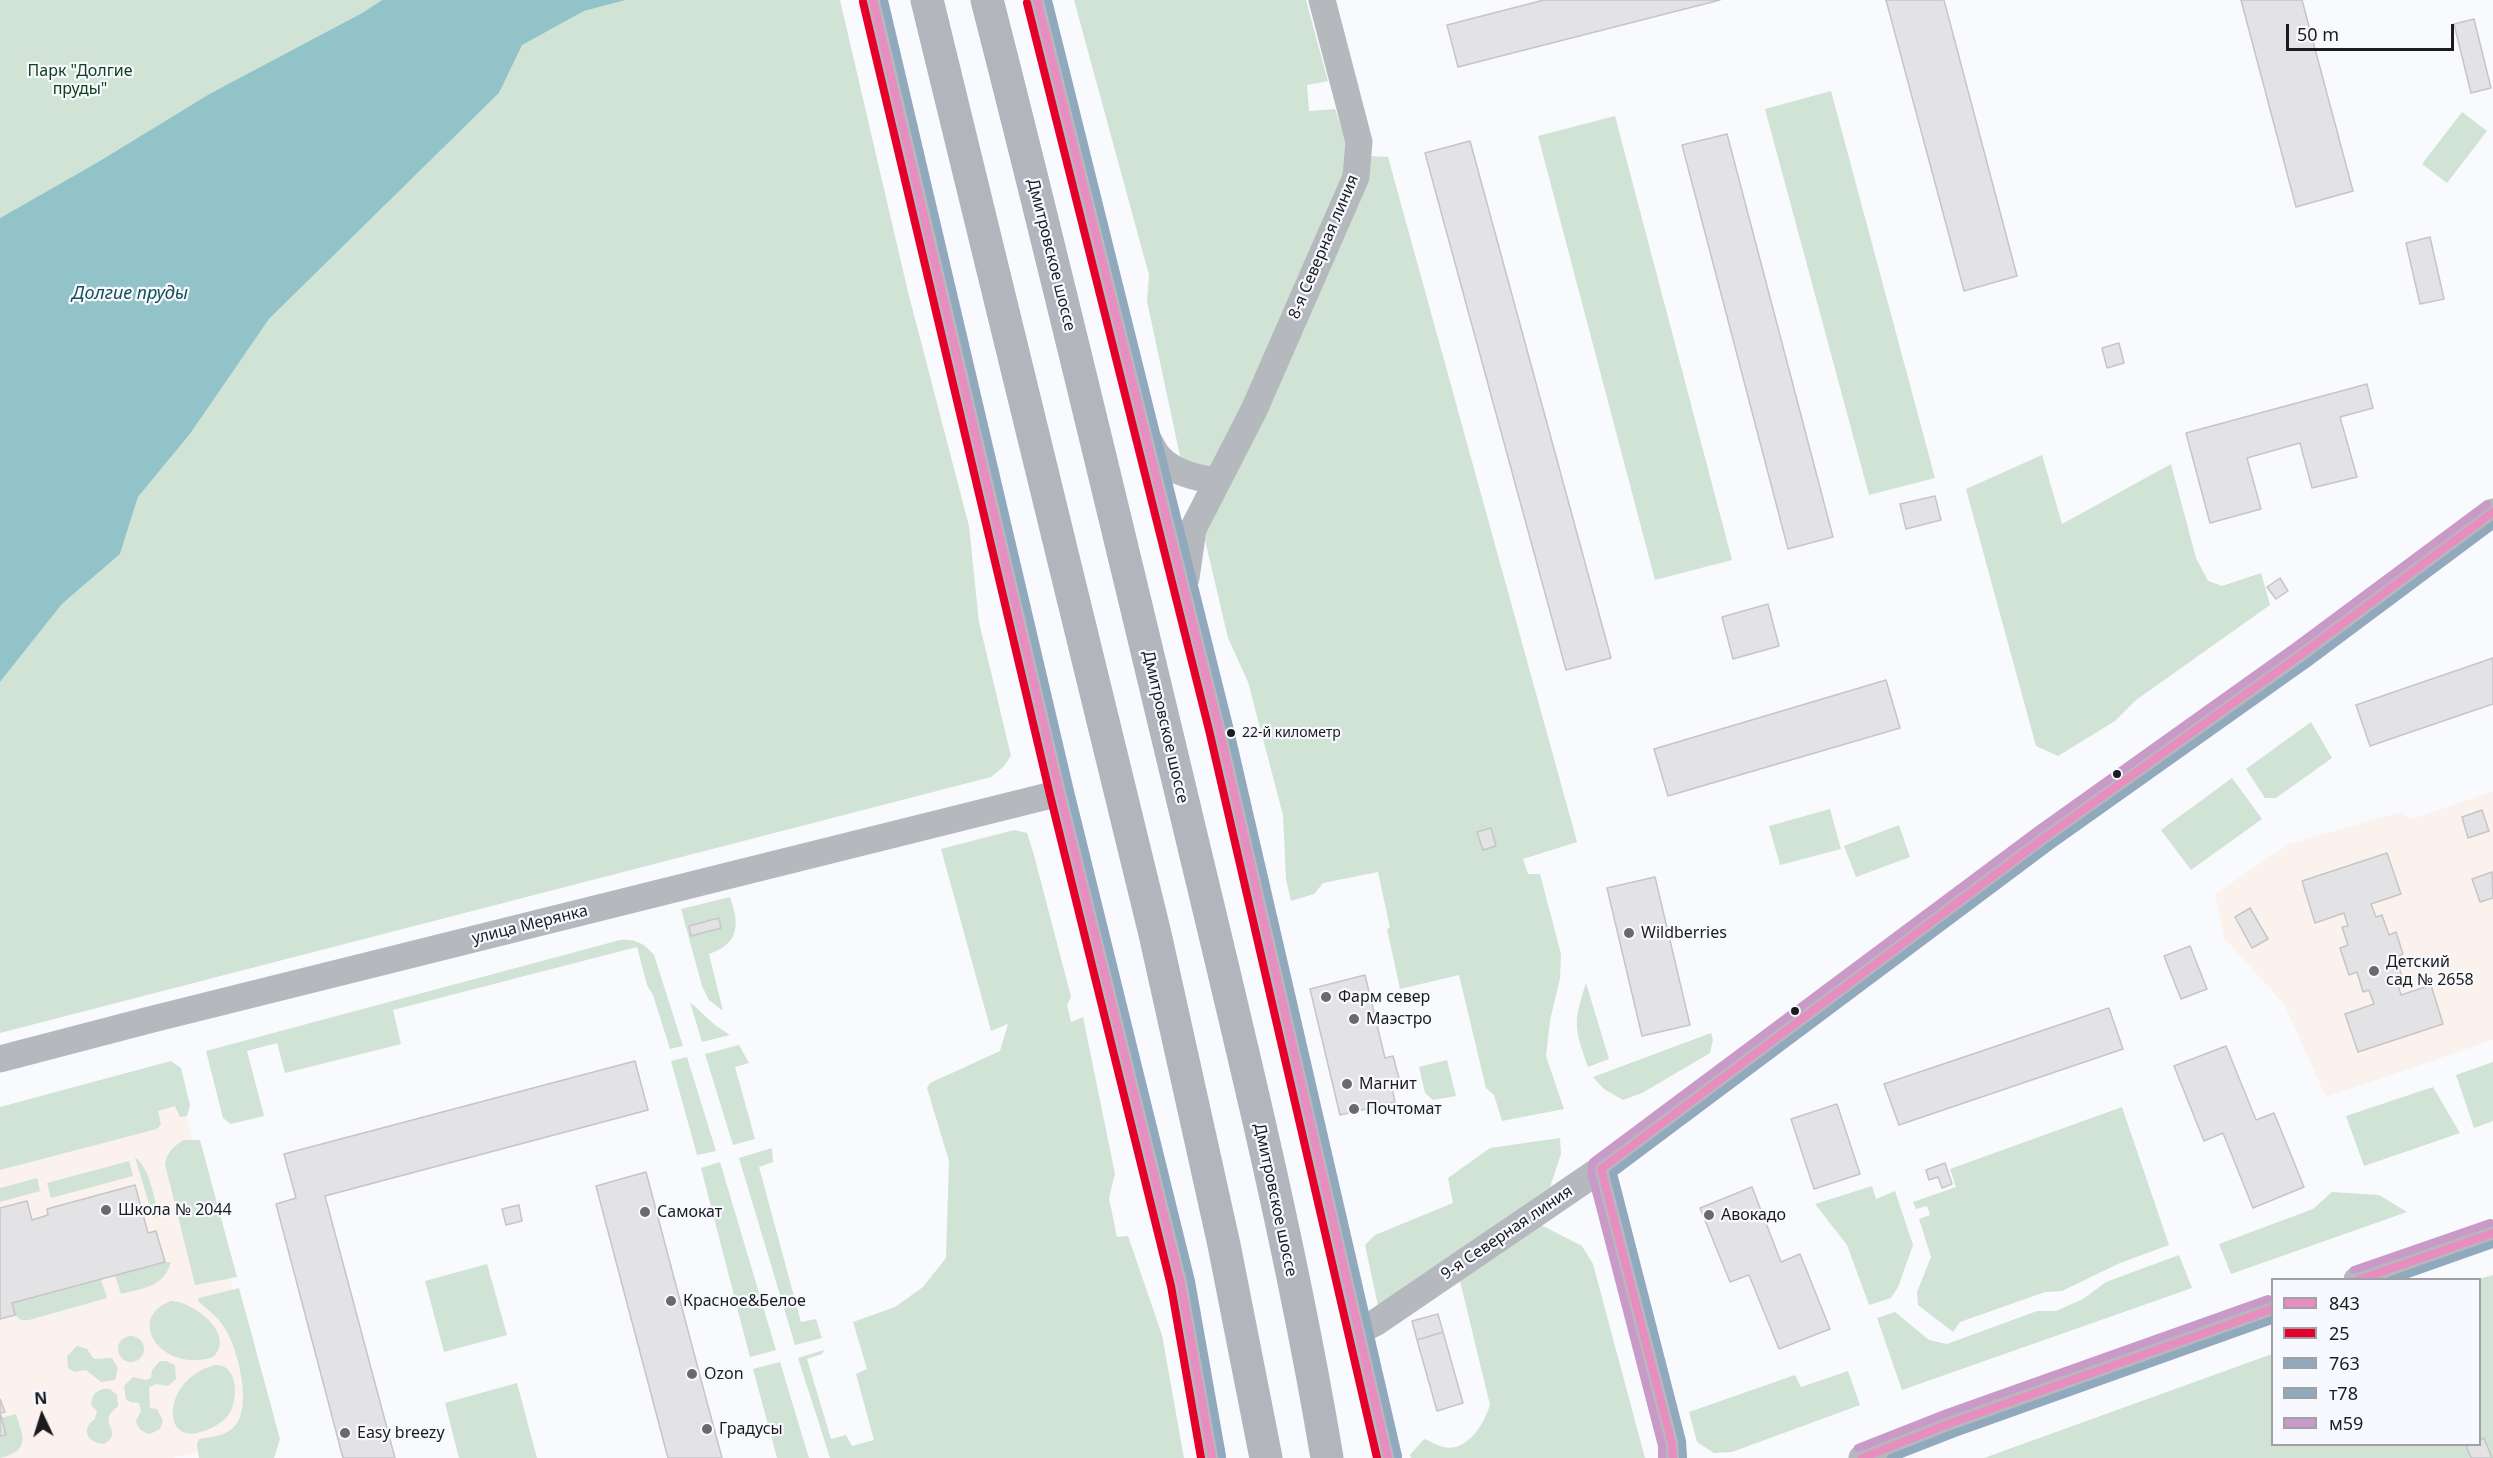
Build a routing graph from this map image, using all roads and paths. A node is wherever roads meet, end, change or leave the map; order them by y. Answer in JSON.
{"nodes":[{"id":1,"x":873,"y":0,"type":"edge"},
{"id":2,"x":927,"y":0,"type":"edge"},
{"id":3,"x":987,"y":0,"type":"edge"},
{"id":4,"x":1037,"y":0,"type":"edge"},
{"id":5,"x":1322,"y":0,"type":"edge"},
{"id":6,"x":1146,"y":435,"type":"junction"},
{"id":7,"x":1216,"y":481,"type":"junction"},
{"id":8,"x":2493,"y":512,"type":"edge"},
{"id":9,"x":1184,"y":592,"type":"junction"},
{"id":10,"x":1060,"y":793,"type":"junction"},
{"id":11,"x":0,"y":1059,"type":"edge"},
{"id":12,"x":1600,"y":1169,"type":"junction"},
{"id":13,"x":2493,"y":1233,"type":"edge"},
{"id":14,"x":2363,"y":1278,"type":"edge"},
{"id":15,"x":2271,"y":1309,"type":"edge"},
{"id":16,"x":1359,"y":1331,"type":"junction"},
{"id":17,"x":1676,"y":1454,"type":"edge"},
{"id":18,"x":1212,"y":1458,"type":"edge"},
{"id":19,"x":1266,"y":1458,"type":"edge"},
{"id":20,"x":1327,"y":1458,"type":"edge"},
{"id":21,"x":1388,"y":1458,"type":"edge"},
{"id":22,"x":1862,"y":1458,"type":"edge"}],
"edges":[{"from":1,"to":10,"type":"street"},
{"from":2,"to":19,"type":"highway"},
{"from":3,"to":20,"type":"highway","name":"Дмитровское шоссе"},
{"from":4,"to":6,"type":"street"},
{"from":5,"to":7,"type":"street","name":"8-я Северная линия"},
{"from":6,"to":7,"type":"street"},
{"from":6,"to":9,"type":"street"},
{"from":7,"to":9,"type":"street","name":"8-я Северная линия"},
{"from":8,"to":12,"type":"street","name":"9-я Северная линия"},
{"from":9,"to":16,"type":"street"},
{"from":10,"to":11,"type":"street","name":"улица Мерянка"},
{"from":10,"to":18,"type":"street"},
{"from":12,"to":16,"type":"street","name":"9-я Северная линия"},
{"from":12,"to":17,"type":"street"},
{"from":13,"to":14,"type":"street"},
{"from":15,"to":22,"type":"street"},
{"from":16,"to":21,"type":"street"}]}
